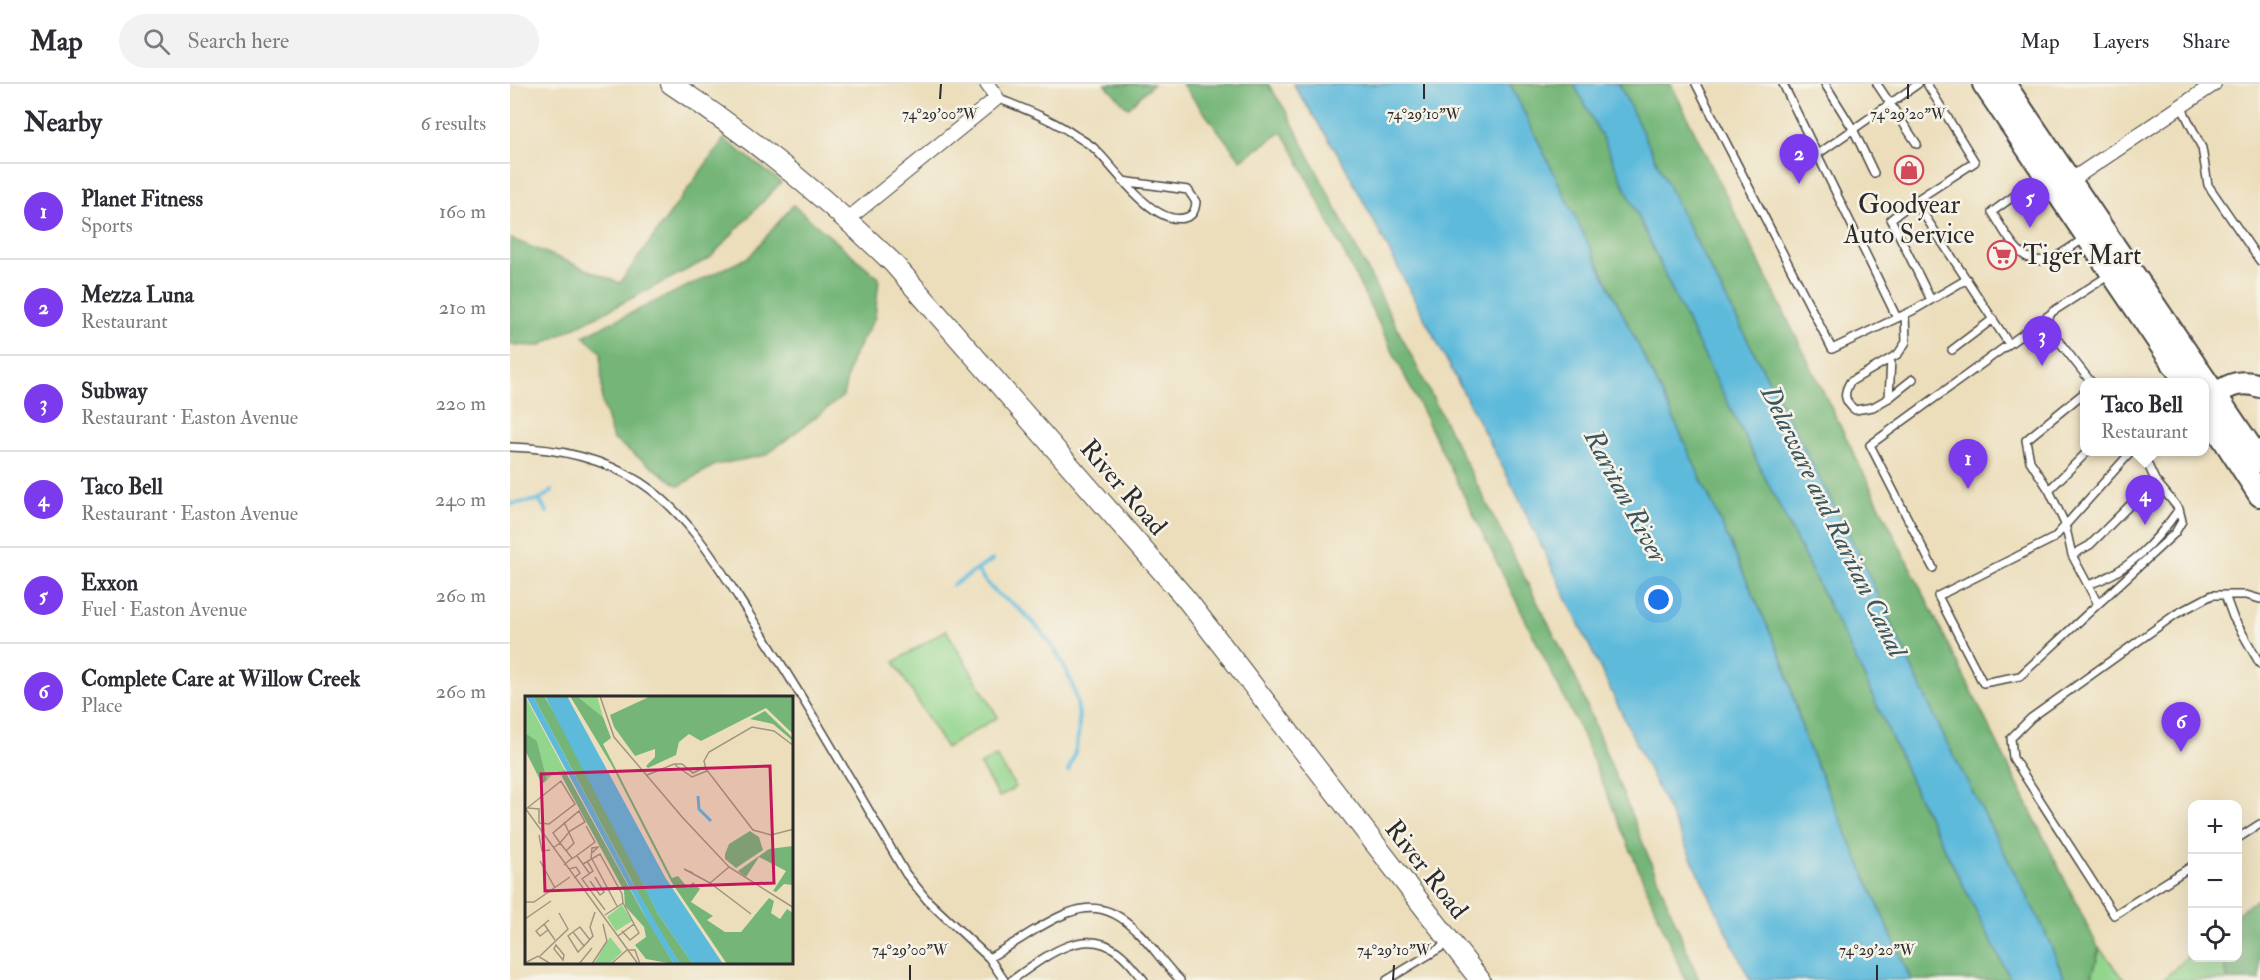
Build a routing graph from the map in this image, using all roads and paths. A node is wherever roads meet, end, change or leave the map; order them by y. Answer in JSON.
{"nodes":[{"id":1,"x":671,"y":84,"type":"edge"},
{"id":2,"x":987,"y":84,"type":"edge"},
{"id":3,"x":1695,"y":84,"type":"edge"},
{"id":4,"x":1783,"y":84,"type":"edge"},
{"id":5,"x":1825,"y":84,"type":"edge"},
{"id":6,"x":1876,"y":84,"type":"edge"},
{"id":7,"x":1918,"y":84,"type":"edge"},
{"id":8,"x":1927,"y":84,"type":"edge"},
{"id":9,"x":1984,"y":84,"type":"edge"},
{"id":10,"x":2004,"y":84,"type":"edge"},
{"id":11,"x":2214,"y":84,"type":"edge"},
{"id":12,"x":997,"y":98,"type":"junction"},
{"id":13,"x":1890,"y":104,"type":"junction"},
{"id":14,"x":2181,"y":106,"type":"junction"},
{"id":15,"x":1853,"y":129,"type":"junction"},
{"id":16,"x":1917,"y":144,"type":"dead end"},
{"id":17,"x":1818,"y":154,"type":"junction"},
{"id":18,"x":1874,"y":173,"type":"dead end"},
{"id":19,"x":2045,"y":173,"type":"junction"},
{"id":20,"x":1122,"y":181,"type":"junction"},
{"id":21,"x":2070,"y":181,"type":"junction"},
{"id":22,"x":1915,"y":201,"type":"junction"},
{"id":23,"x":848,"y":219,"type":"junction"},
{"id":24,"x":2088,"y":236,"type":"junction"},
{"id":25,"x":2260,"y":261,"type":"edge"},
{"id":26,"x":2113,"y":273,"type":"junction"},
{"id":27,"x":1967,"y":279,"type":"junction"},
{"id":28,"x":1931,"y":300,"type":"junction"},
{"id":29,"x":1905,"y":314,"type":"junction"},
{"id":30,"x":2049,"y":315,"type":"junction"},
{"id":31,"x":1897,"y":318,"type":"junction"},
{"id":32,"x":1993,"y":319,"type":"junction"},
{"id":33,"x":2009,"y":344,"type":"junction"},
{"id":34,"x":1952,"y":350,"type":"dead end"},
{"id":35,"x":1891,"y":358,"type":"junction"},
{"id":36,"x":2088,"y":378,"type":"edge"},
{"id":37,"x":2183,"y":378,"type":"edge"},
{"id":38,"x":2194,"y":378,"type":"edge"},
{"id":39,"x":1913,"y":379,"type":"dead end"},
{"id":40,"x":2260,"y":386,"type":"edge"},
{"id":41,"x":2080,"y":396,"type":"edge"},
{"id":42,"x":1889,"y":398,"type":"junction"},
{"id":43,"x":2209,"y":401,"type":"edge"},
{"id":44,"x":510,"y":447,"type":"edge"},
{"id":45,"x":2083,"y":456,"type":"edge"},
{"id":46,"x":2126,"y":456,"type":"edge"},
{"id":47,"x":2144,"y":456,"type":"edge"},
{"id":48,"x":2260,"y":461,"type":"edge"},
{"id":49,"x":2155,"y":480,"type":"junction"},
{"id":50,"x":2049,"y":490,"type":"junction"},
{"id":51,"x":2260,"y":495,"type":"edge"},
{"id":52,"x":2179,"y":509,"type":"junction"},
{"id":53,"x":2065,"y":524,"type":"junction"},
{"id":54,"x":2072,"y":555,"type":"junction"},
{"id":55,"x":1933,"y":568,"type":"dead end"},
{"id":56,"x":2088,"y":585,"type":"junction"},
{"id":57,"x":2225,"y":595,"type":"junction"},
{"id":58,"x":2260,"y":599,"type":"edge"},
{"id":59,"x":2098,"y":604,"type":"junction"},
{"id":60,"x":2260,"y":664,"type":"edge"},
{"id":61,"x":2260,"y":824,"type":"edge"},
{"id":62,"x":2242,"y":835,"type":"edge"},
{"id":63,"x":2188,"y":869,"type":"edge"},
{"id":64,"x":1450,"y":942,"type":"junction"},
{"id":65,"x":989,"y":958,"type":"junction"},
{"id":66,"x":1004,"y":980,"type":"edge"},
{"id":67,"x":1012,"y":980,"type":"edge"},
{"id":68,"x":1144,"y":980,"type":"edge"},
{"id":69,"x":1180,"y":980,"type":"edge"},
{"id":70,"x":1387,"y":980,"type":"edge"},
{"id":71,"x":1480,"y":980,"type":"edge"}],
"edges":[{"from":1,"to":23,"type":"main road","name":"River Road"},
{"from":2,"to":12,"type":"street"},
{"from":3,"to":31,"type":"lane"},
{"from":4,"to":17,"type":"lane"},
{"from":5,"to":15,"type":"lane"},
{"from":6,"to":13,"type":"lane"},
{"from":7,"to":13,"type":"lane"},
{"from":8,"to":22,"type":"lane"},
{"from":9,"to":19,"type":"main road"},
{"from":10,"to":21,"type":"main road"},
{"from":11,"to":14,"type":"street"},
{"from":12,"to":20,"type":"lane"},
{"from":12,"to":23,"type":"street"},
{"from":13,"to":15,"type":"lane"},
{"from":13,"to":16,"type":"lane"},
{"from":14,"to":21,"type":"street"},
{"from":14,"to":25,"type":"lane"},
{"from":15,"to":17,"type":"lane"},
{"from":15,"to":18,"type":"lane"},
{"from":17,"to":31,"type":"lane"},
{"from":19,"to":24,"type":"main road"},
{"from":19,"to":24,"type":"lane"},
{"from":20,"to":20,"type":"lane"},
{"from":21,"to":38,"type":"main road"},
{"from":22,"to":27,"type":"lane"},
{"from":22,"to":28,"type":"lane"},
{"from":23,"to":64,"type":"main road","name":"River Road"},
{"from":24,"to":26,"type":"main road"},
{"from":26,"to":30,"type":"lane"},
{"from":26,"to":37,"type":"main road"},
{"from":27,"to":28,"type":"lane"},
{"from":27,"to":32,"type":"lane"},
{"from":28,"to":29,"type":"lane"},
{"from":29,"to":31,"type":"lane"},
{"from":29,"to":35,"type":"lane"},
{"from":30,"to":33,"type":"lane"},
{"from":30,"to":36,"type":"lane"},
{"from":32,"to":33,"type":"lane"},
{"from":32,"to":34,"type":"lane"},
{"from":33,"to":55,"type":"lane"},
{"from":35,"to":42,"type":"lane"},
{"from":35,"to":42,"type":"lane"},
{"from":39,"to":42,"type":"lane"},
{"from":40,"to":43,"type":"main road"},
{"from":41,"to":50,"type":"lane"},
{"from":43,"to":48,"type":"main road"},
{"from":43,"to":51,"type":"main road"},
{"from":44,"to":65,"type":"lane"},
{"from":45,"to":50,"type":"lane"},
{"from":46,"to":53,"type":"lane"},
{"from":47,"to":49,"type":"lane"},
{"from":49,"to":52,"type":"lane"},
{"from":49,"to":54,"type":"lane"},
{"from":50,"to":53,"type":"lane"},
{"from":52,"to":56,"type":"lane"},
{"from":52,"to":59,"type":"lane"},
{"from":53,"to":54,"type":"lane"},
{"from":53,"to":59,"type":"lane"},
{"from":54,"to":56,"type":"lane"},
{"from":56,"to":59,"type":"lane"},
{"from":57,"to":58,"type":"lane"},
{"from":57,"to":60,"type":"lane"},
{"from":57,"to":63,"type":"lane"},
{"from":61,"to":62,"type":"lane"},
{"from":64,"to":70,"type":"lane"},
{"from":64,"to":71,"type":"main road","name":"River Road"},
{"from":65,"to":66,"type":"lane"},
{"from":65,"to":69,"type":"lane"},
{"from":67,"to":68,"type":"lane"}]}
